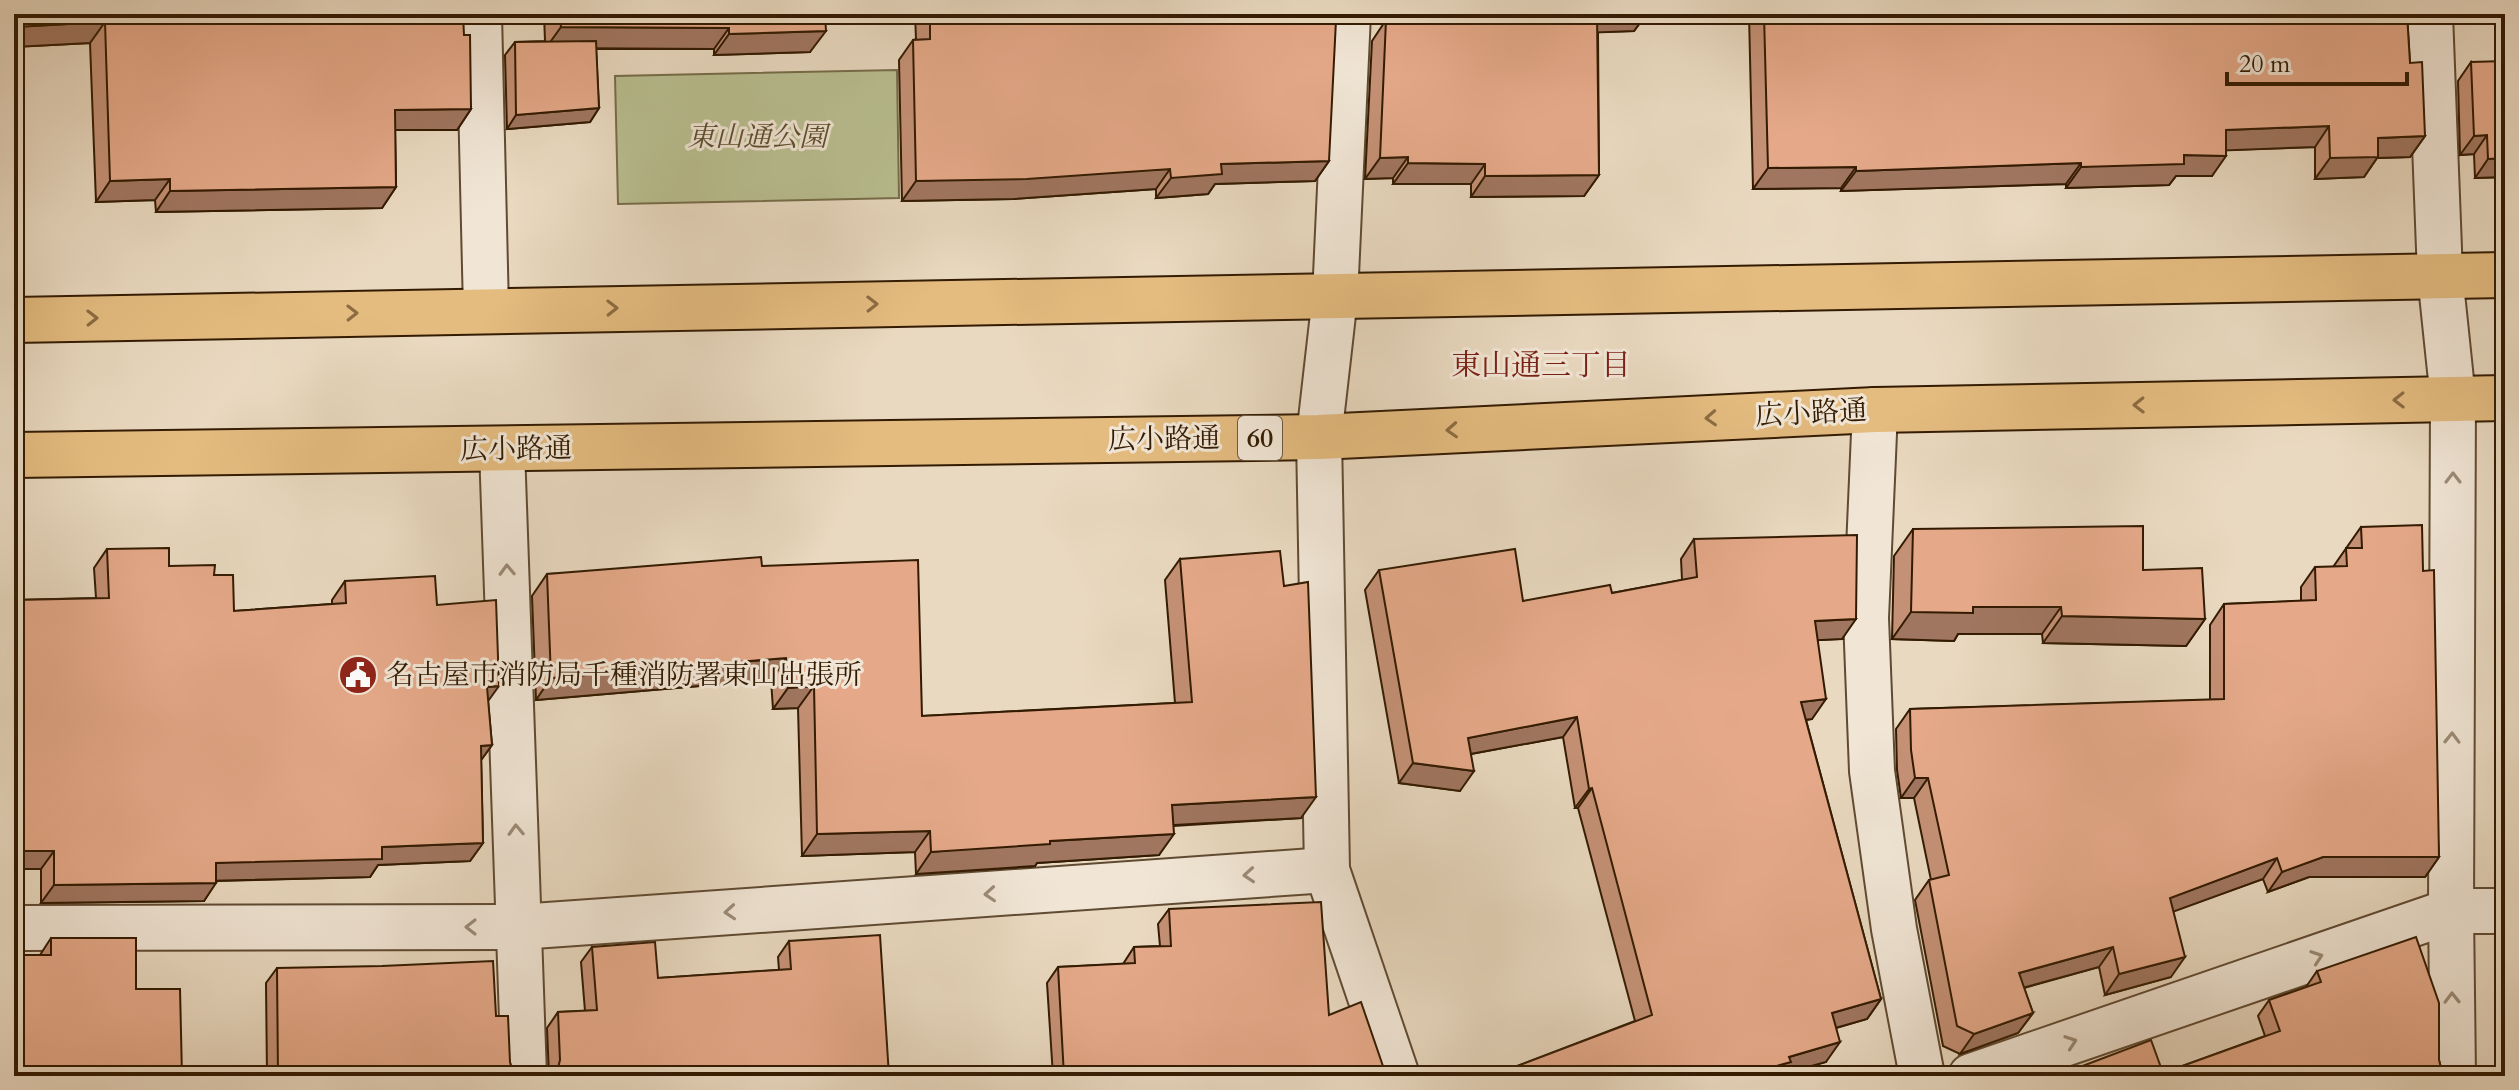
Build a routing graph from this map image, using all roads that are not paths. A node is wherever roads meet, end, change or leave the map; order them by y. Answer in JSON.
{"nodes":[{"id":1,"x":479,"y":14,"type":"edge"},
{"id":2,"x":1348,"y":14,"type":"edge"},
{"id":3,"x":2430,"y":14,"type":"edge"},
{"id":4,"x":2440,"y":275,"type":"junction"},
{"id":5,"x":2505,"y":275,"type":"edge"},
{"id":6,"x":1335,"y":297,"type":"junction"},
{"id":7,"x":486,"y":310,"type":"junction"},
{"id":8,"x":14,"y":320,"type":"edge"},
{"id":9,"x":2505,"y":398,"type":"edge"},
{"id":10,"x":2453,"y":399,"type":"junction"},
{"id":11,"x":1875,"y":410,"type":"junction"},
{"id":12,"x":1319,"y":437,"type":"junction"},
{"id":13,"x":502,"y":449,"type":"junction"},
{"id":14,"x":14,"y":455,"type":"edge"},
{"id":15,"x":1327,"y":870,"type":"junction"},
{"id":16,"x":2451,"y":911,"type":"junction"},
{"id":17,"x":2505,"y":911,"type":"edge"},
{"id":18,"x":519,"y":927,"type":"junction"},
{"id":19,"x":14,"y":928,"type":"edge"},
{"id":20,"x":524,"y":1076,"type":"edge"},
{"id":21,"x":1397,"y":1076,"type":"edge"},
{"id":22,"x":1922,"y":1076,"type":"edge"},
{"id":23,"x":1971,"y":1076,"type":"edge"},
{"id":24,"x":2453,"y":1076,"type":"edge"}],
"edges":[{"from":1,"to":7,"type":"street"},
{"from":2,"to":6,"type":"street"},
{"from":3,"to":4,"type":"street"},
{"from":4,"to":5,"type":"main road"},
{"from":4,"to":6,"type":"main road"},
{"from":4,"to":10,"type":"street"},
{"from":7,"to":6,"type":"main road","one_way":true},
{"from":6,"to":12,"type":"street"},
{"from":8,"to":7,"type":"main road","one_way":true},
{"from":9,"to":10,"type":"main road","name":"広小路通","number":"60"},
{"from":10,"to":11,"type":"main road","name":"広小路通","number":"60","one_way":true},
{"from":16,"to":10,"type":"street","one_way":true},
{"from":11,"to":12,"type":"main road","name":"広小路通","number":"60","one_way":true},
{"from":11,"to":22,"type":"street"},
{"from":12,"to":13,"type":"main road","name":"広小路通","number":"60"},
{"from":12,"to":15,"type":"street"},
{"from":13,"to":14,"type":"main road","name":"広小路通","number":"60"},
{"from":18,"to":13,"type":"street","one_way":true},
{"from":15,"to":18,"type":"street","one_way":true},
{"from":15,"to":21,"type":"street"},
{"from":16,"to":17,"type":"street"},
{"from":23,"to":16,"type":"street","one_way":true},
{"from":24,"to":16,"type":"street","one_way":true},
{"from":18,"to":19,"type":"street","one_way":true},
{"from":18,"to":20,"type":"street"}]}
